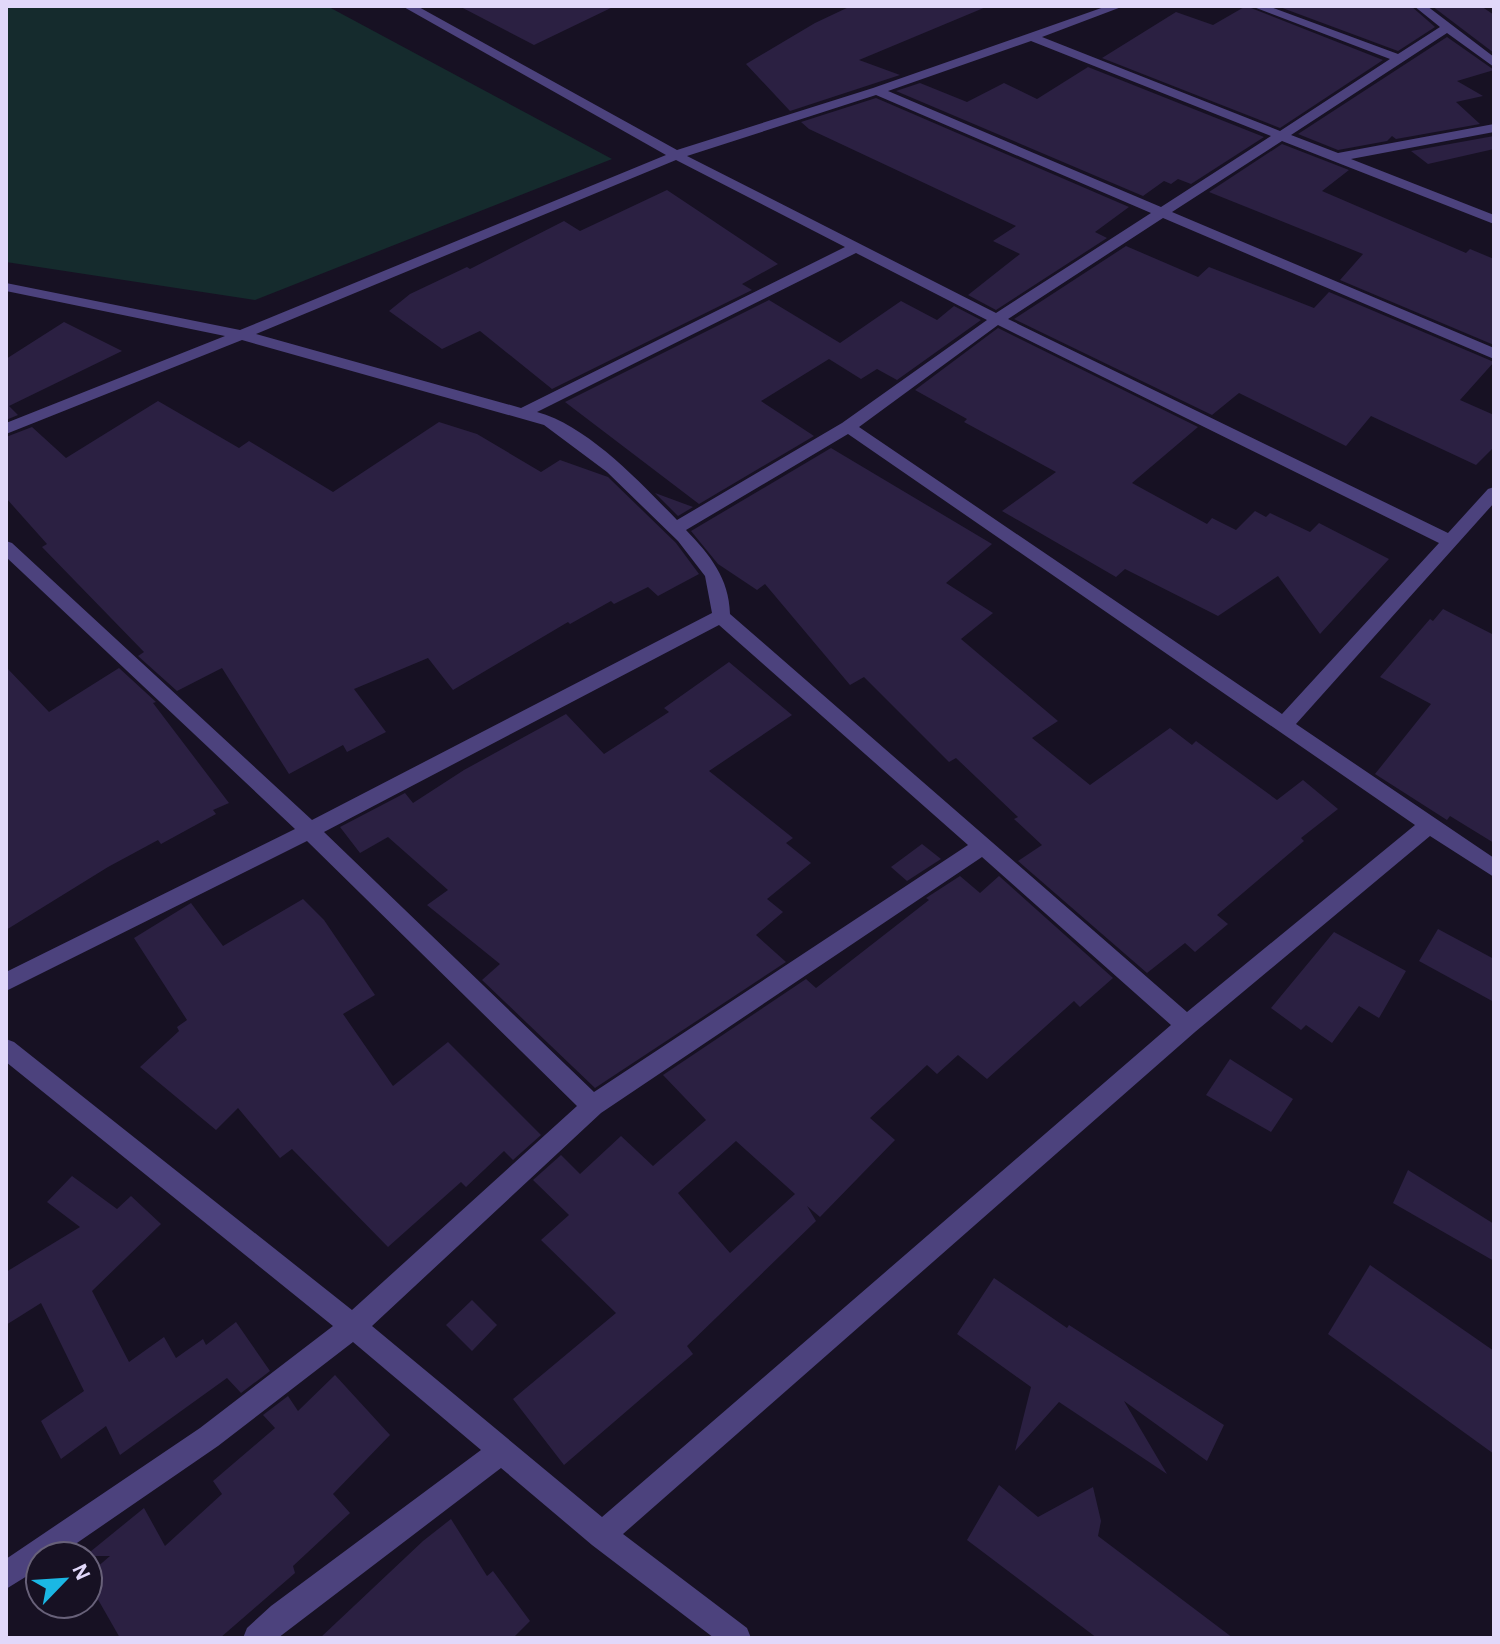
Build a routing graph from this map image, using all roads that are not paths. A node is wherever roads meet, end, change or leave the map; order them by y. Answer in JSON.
{"nodes":[{"id":1,"x":408,"y":6,"type":"edge"},
{"id":2,"x":1118,"y":6,"type":"edge"},
{"id":3,"x":1257,"y":6,"type":"edge"},
{"id":4,"x":1420,"y":6,"type":"edge"},
{"id":5,"x":1447,"y":28,"type":"junction"},
{"id":6,"x":1032,"y":37,"type":"junction"},
{"id":7,"x":1400,"y":59,"type":"junction"},
{"id":8,"x":1494,"y":63,"type":"edge"},
{"id":9,"x":877,"y":91,"type":"junction"},
{"id":10,"x":1494,"y":128,"type":"edge"},
{"id":11,"x":1283,"y":135,"type":"junction"},
{"id":12,"x":676,"y":155,"type":"junction"},
{"id":13,"x":1339,"y":157,"type":"junction"},
{"id":14,"x":1162,"y":213,"type":"junction"},
{"id":15,"x":1494,"y":220,"type":"edge"},
{"id":16,"x":856,"y":247,"type":"junction"},
{"id":17,"x":6,"y":287,"type":"edge"},
{"id":18,"x":997,"y":319,"type":"junction"},
{"id":19,"x":241,"y":335,"type":"junction"},
{"id":20,"x":1494,"y":354,"type":"edge"},
{"id":21,"x":525,"y":412,"type":"junction"},
{"id":22,"x":848,"y":427,"type":"junction"},
{"id":23,"x":6,"y":429,"type":"edge"},
{"id":24,"x":1494,"y":493,"type":"edge"},
{"id":25,"x":674,"y":529,"type":"junction"},
{"id":26,"x":1450,"y":541,"type":"junction"},
{"id":27,"x":6,"y":547,"type":"edge"},
{"id":28,"x":721,"y":616,"type":"junction"},
{"id":29,"x":1284,"y":724,"type":"junction"},
{"id":30,"x":1430,"y":824,"type":"junction"},
{"id":31,"x":309,"y":831,"type":"junction"},
{"id":32,"x":982,"y":846,"type":"junction"},
{"id":33,"x":1494,"y":869,"type":"edge"},
{"id":34,"x":6,"y":982,"type":"edge"},
{"id":35,"x":1187,"y":1025,"type":"junction"},
{"id":36,"x":6,"y":1049,"type":"edge"},
{"id":37,"x":593,"y":1106,"type":"junction"},
{"id":38,"x":353,"y":1326,"type":"junction"},
{"id":39,"x":503,"y":1450,"type":"junction"},
{"id":40,"x":602,"y":1535,"type":"junction"},
{"id":41,"x":6,"y":1575,"type":"edge"},
{"id":42,"x":257,"y":1638,"type":"edge"},
{"id":43,"x":737,"y":1638,"type":"edge"}],
"edges":[{"from":1,"to":12,"type":"street"},
{"from":2,"to":6,"type":"street"},
{"from":3,"to":7,"type":"street"},
{"from":4,"to":5,"type":"street"},
{"from":5,"to":7,"type":"street"},
{"from":5,"to":8,"type":"street"},
{"from":6,"to":9,"type":"street"},
{"from":6,"to":11,"type":"street"},
{"from":7,"to":11,"type":"street"},
{"from":9,"to":12,"type":"street"},
{"from":9,"to":14,"type":"street"},
{"from":10,"to":13,"type":"street"},
{"from":11,"to":13,"type":"street"},
{"from":11,"to":14,"type":"street"},
{"from":12,"to":16,"type":"street"},
{"from":12,"to":19,"type":"street"},
{"from":13,"to":15,"type":"street"},
{"from":14,"to":18,"type":"street"},
{"from":14,"to":20,"type":"street"},
{"from":16,"to":18,"type":"street"},
{"from":16,"to":21,"type":"street"},
{"from":17,"to":19,"type":"street"},
{"from":18,"to":22,"type":"street"},
{"from":18,"to":26,"type":"street"},
{"from":19,"to":21,"type":"street"},
{"from":19,"to":23,"type":"street"},
{"from":21,"to":25,"type":"street"},
{"from":22,"to":25,"type":"street"},
{"from":22,"to":29,"type":"street"},
{"from":24,"to":26,"type":"street"},
{"from":25,"to":28,"type":"street"},
{"from":26,"to":29,"type":"street"},
{"from":27,"to":31,"type":"street"},
{"from":28,"to":31,"type":"street"},
{"from":28,"to":32,"type":"street"},
{"from":29,"to":30,"type":"street"},
{"from":30,"to":33,"type":"street"},
{"from":30,"to":35,"type":"street"},
{"from":31,"to":34,"type":"street"},
{"from":31,"to":37,"type":"street"},
{"from":32,"to":35,"type":"street"},
{"from":32,"to":37,"type":"street"},
{"from":35,"to":40,"type":"street"},
{"from":36,"to":38,"type":"street"},
{"from":37,"to":38,"type":"street"},
{"from":38,"to":39,"type":"street"},
{"from":38,"to":41,"type":"street"},
{"from":39,"to":40,"type":"street"},
{"from":39,"to":42,"type":"street"},
{"from":40,"to":43,"type":"street"}]}
